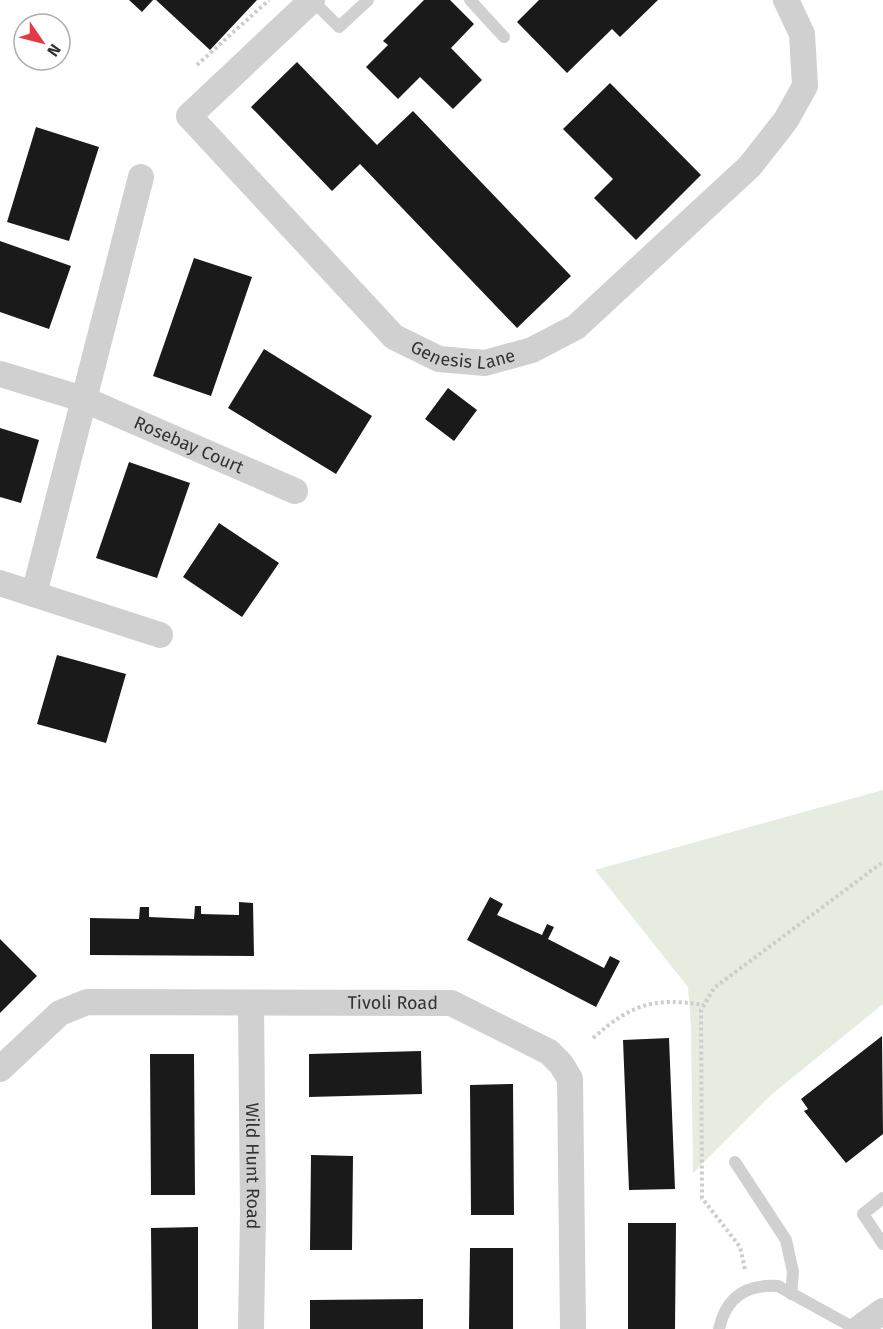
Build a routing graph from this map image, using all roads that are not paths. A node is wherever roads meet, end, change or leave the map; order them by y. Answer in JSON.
{"nodes":[{"id":1,"x":312,"y":0,"type":"edge"},
{"id":2,"x":368,"y":0,"type":"edge"},
{"id":3,"x":470,"y":0,"type":"edge"},
{"id":4,"x":786,"y":0,"type":"edge"},
{"id":5,"x":504,"y":37,"type":"dead end"},
{"id":6,"x":141,"y":177,"type":"dead end"},
{"id":7,"x":0,"y":374,"type":"edge"},
{"id":8,"x":83,"y":399,"type":"junction"},
{"id":9,"x":295,"y":491,"type":"dead end"},
{"id":10,"x":0,"y":583,"type":"edge"},
{"id":11,"x":34,"y":594,"type":"junction"},
{"id":12,"x":160,"y":635,"type":"dead end"},
{"id":13,"x":251,"y":1004,"type":"junction"},
{"id":14,"x":0,"y":1069,"type":"edge"},
{"id":15,"x":735,"y":1162,"type":"dead end"},
{"id":16,"x":883,"y":1198,"type":"edge"},
{"id":17,"x":883,"y":1244,"type":"edge"},
{"id":18,"x":791,"y":1293,"type":"junction"},
{"id":19,"x":883,"y":1311,"type":"edge"},
{"id":20,"x":252,"y":1329,"type":"edge"},
{"id":21,"x":573,"y":1329,"type":"edge"},
{"id":22,"x":719,"y":1329,"type":"edge"},
{"id":23,"x":857,"y":1329,"type":"edge"}],
"edges":[{"from":1,"to":2,"type":"lane"},
{"from":1,"to":4,"type":"street","name":"Genesis Lane"},
{"from":3,"to":5,"type":"lane"},
{"from":6,"to":8,"type":"street"},
{"from":7,"to":8,"type":"street","name":"Rosebay Court"},
{"from":8,"to":9,"type":"street","name":"Rosebay Court"},
{"from":8,"to":11,"type":"street"},
{"from":10,"to":11,"type":"street"},
{"from":11,"to":12,"type":"street"},
{"from":13,"to":14,"type":"street","name":"Tivoli Road"},
{"from":13,"to":20,"type":"street","name":"Wild Hunt Road"},
{"from":13,"to":21,"type":"street","name":"Tivoli Road"},
{"from":15,"to":18,"type":"lane"},
{"from":16,"to":17,"type":"lane"},
{"from":18,"to":22,"type":"lane"},
{"from":18,"to":23,"type":"lane"},
{"from":19,"to":23,"type":"street"}]}
